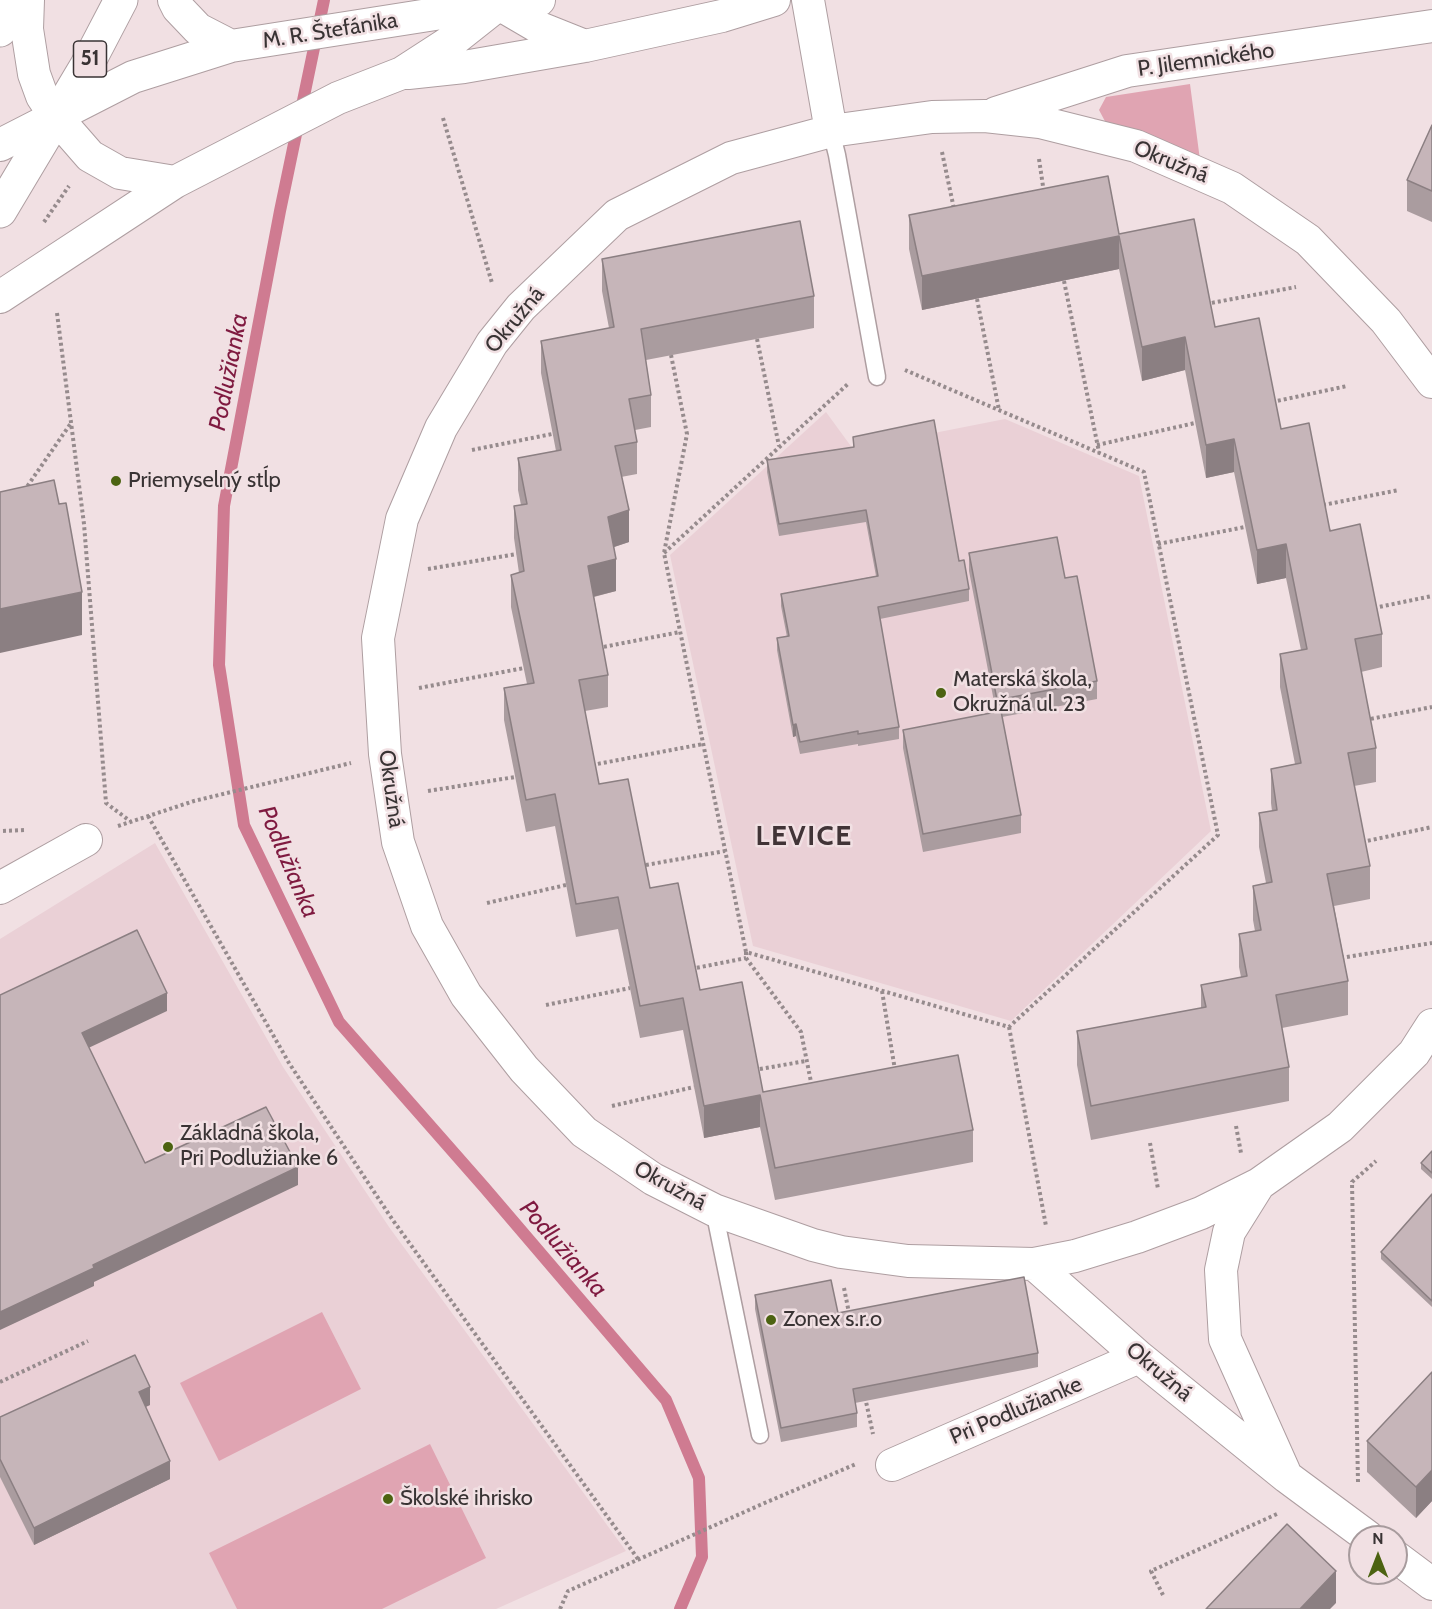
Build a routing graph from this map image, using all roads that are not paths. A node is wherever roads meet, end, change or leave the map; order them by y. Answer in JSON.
{"nodes":[{"id":1,"x":15,"y":0,"type":"edge"},
{"id":2,"x":28,"y":0,"type":"edge"},
{"id":3,"x":121,"y":0,"type":"edge"},
{"id":4,"x":174,"y":0,"type":"edge"},
{"id":5,"x":539,"y":0,"type":"edge"},
{"id":6,"x":774,"y":0,"type":"edge"},
{"id":7,"x":808,"y":0,"type":"edge"},
{"id":8,"x":499,"y":2,"type":"edge"},
{"id":9,"x":1432,"y":26,"type":"edge"},
{"id":10,"x":0,"y":30,"type":"edge"},
{"id":11,"x":231,"y":46,"type":"junction"},
{"id":12,"x":585,"y":46,"type":"junction"},
{"id":13,"x":402,"y":74,"type":"junction"},
{"id":14,"x":985,"y":116,"type":"junction"},
{"id":15,"x":56,"y":117,"type":"junction"},
{"id":16,"x":831,"y":130,"type":"junction"},
{"id":17,"x":0,"y":146,"type":"edge"},
{"id":18,"x":175,"y":182,"type":"junction"},
{"id":19,"x":0,"y":211,"type":"edge"},
{"id":20,"x":0,"y":297,"type":"edge"},
{"id":21,"x":877,"y":376,"type":"road end"},
{"id":22,"x":1432,"y":382,"type":"edge"},
{"id":23,"x":86,"y":840,"type":"road end"},
{"id":24,"x":0,"y":888,"type":"edge"},
{"id":25,"x":1432,"y":1024,"type":"edge"},
{"id":26,"x":1259,"y":1184,"type":"junction"},
{"id":27,"x":714,"y":1210,"type":"junction"},
{"id":28,"x":1034,"y":1264,"type":"junction"},
{"id":29,"x":1139,"y":1357,"type":"junction"},
{"id":30,"x":760,"y":1435,"type":"dead end"},
{"id":31,"x":884,"y":1460,"type":"road end"},
{"id":32,"x":1287,"y":1477,"type":"junction"},
{"id":33,"x":1352,"y":1525,"type":"edge"},
{"id":34,"x":1408,"y":1566,"type":"edge"},
{"id":35,"x":1432,"y":1584,"type":"edge"}],
"edges":[{"from":1,"to":10,"type":"main road"},
{"from":2,"to":15,"type":"street"},
{"from":3,"to":15,"type":"main road","number":"51"},
{"from":4,"to":11,"type":"street","name":"M. R. Štefánika"},
{"from":5,"to":8,"type":"street","name":"M. R. Štefánika"},
{"from":6,"to":12,"type":"street"},
{"from":7,"to":16,"type":"street"},
{"from":8,"to":11,"type":"street","name":"M. R. Štefánika"},
{"from":8,"to":12,"type":"street"},
{"from":8,"to":13,"type":"street"},
{"from":9,"to":14,"type":"street","name":"P. Jilemnického"},
{"from":11,"to":15,"type":"street","name":"M. R. Štefánika"},
{"from":12,"to":13,"type":"street"},
{"from":13,"to":18,"type":"street"},
{"from":14,"to":16,"type":"street","name":"Okružná"},
{"from":14,"to":22,"type":"street","name":"Okružná"},
{"from":15,"to":17,"type":"street","name":"M. R. Štefánika"},
{"from":15,"to":18,"type":"street"},
{"from":15,"to":19,"type":"main road","number":"51"},
{"from":16,"to":21,"type":"lane"},
{"from":16,"to":27,"type":"street","name":"Okružná"},
{"from":18,"to":20,"type":"street"},
{"from":23,"to":24,"type":"street"},
{"from":25,"to":26,"type":"street","name":"Okružná"},
{"from":26,"to":28,"type":"street","name":"Okružná"},
{"from":26,"to":32,"type":"street","name":"Okružná"},
{"from":27,"to":28,"type":"street","name":"Okružná"},
{"from":27,"to":30,"type":"lane"},
{"from":28,"to":29,"type":"street","name":"Okružná"},
{"from":29,"to":31,"type":"street","name":"Pri Podlužianke"},
{"from":29,"to":32,"type":"street","name":"Okružná"},
{"from":32,"to":33,"type":"street","name":"Okružná"},
{"from":34,"to":35,"type":"street"}]}
